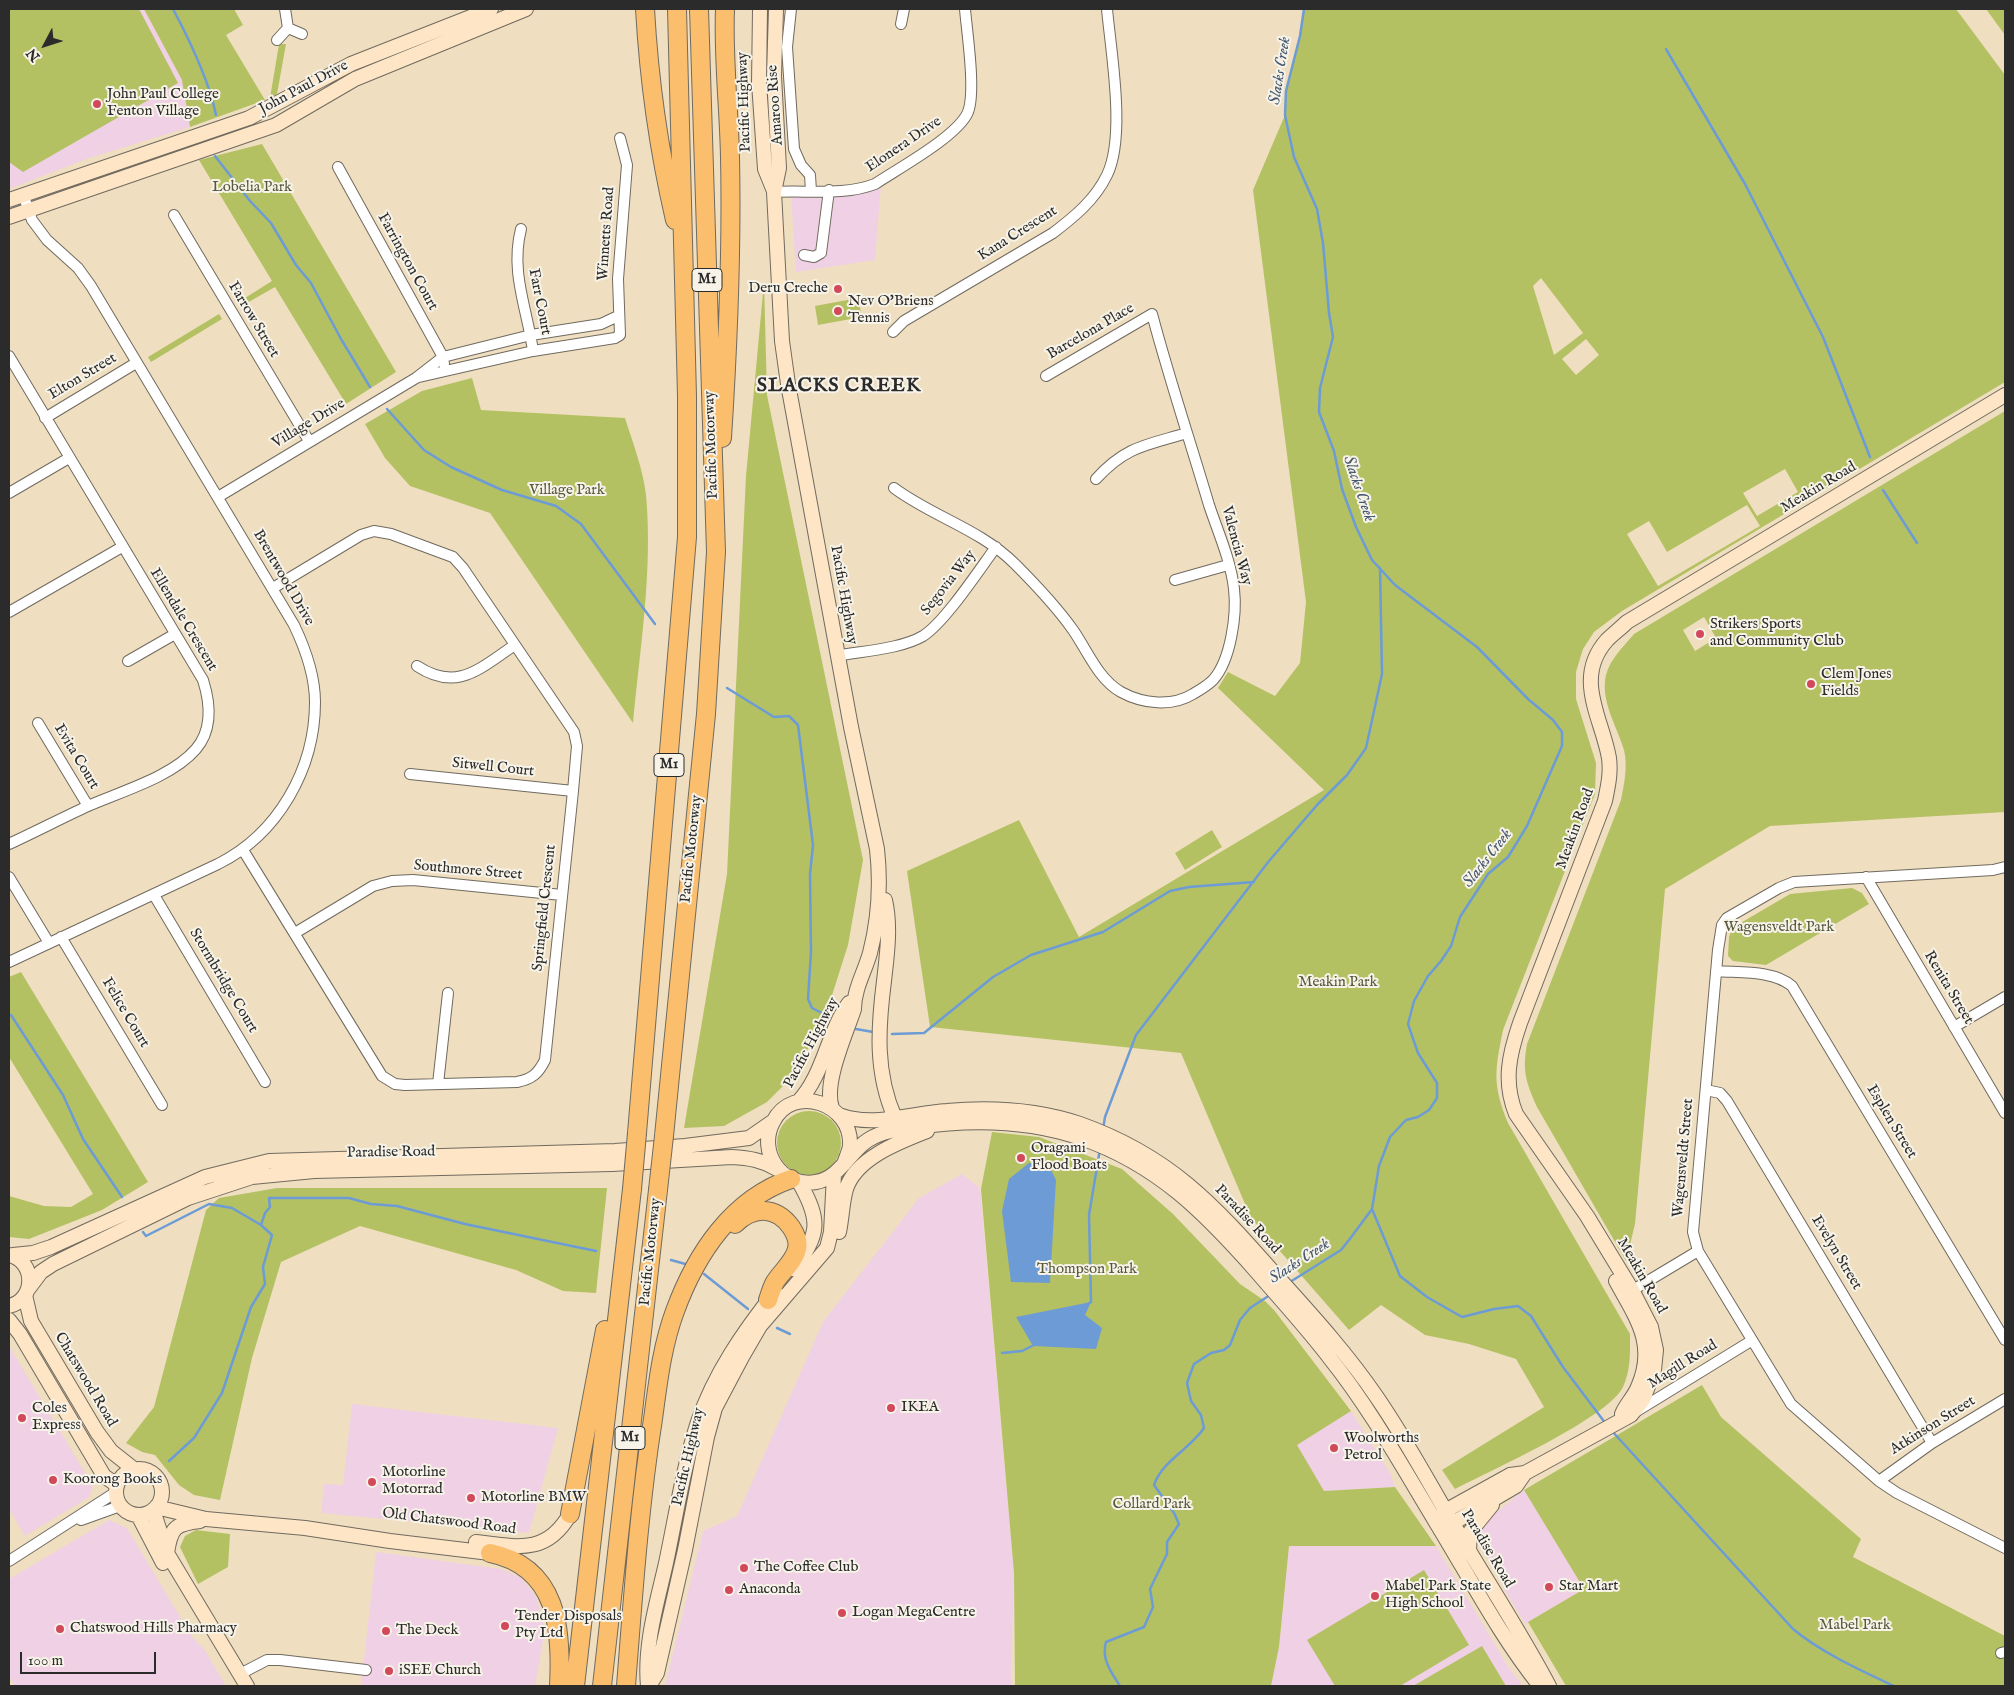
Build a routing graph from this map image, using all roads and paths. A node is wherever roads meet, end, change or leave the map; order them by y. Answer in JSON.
{"nodes":[{"id":1,"x":285,"y":9,"type":"edge"},
{"id":2,"x":491,"y":9,"type":"edge"},
{"id":3,"x":526,"y":9,"type":"edge"},
{"id":4,"x":645,"y":9,"type":"edge"},
{"id":5,"x":677,"y":9,"type":"edge"},
{"id":6,"x":699,"y":9,"type":"edge"},
{"id":7,"x":725,"y":9,"type":"edge"},
{"id":8,"x":760,"y":9,"type":"edge"},
{"id":9,"x":776,"y":9,"type":"edge"},
{"id":10,"x":904,"y":9,"type":"edge"},
{"id":11,"x":965,"y":9,"type":"edge"},
{"id":12,"x":1107,"y":9,"type":"edge"},
{"id":13,"x":792,"y":10,"type":"edge"},
{"id":14,"x":901,"y":24,"type":"dead end"},
{"id":15,"x":288,"y":28,"type":"junction"},
{"id":16,"x":302,"y":34,"type":"dead end"},
{"id":17,"x":277,"y":40,"type":"dead end"},
{"id":18,"x":620,"y":138,"type":"dead end"},
{"id":19,"x":338,"y":167,"type":"dead end"},
{"id":20,"x":828,"y":190,"type":"junction"},
{"id":21,"x":811,"y":191,"type":"junction"},
{"id":22,"x":774,"y":192,"type":"junction"},
{"id":23,"x":23,"y":194,"type":"junction"},
{"id":24,"x":9,"y":200,"type":"edge"},
{"id":25,"x":28,"y":210,"type":"junction"},
{"id":26,"x":174,"y":215,"type":"dead end"},
{"id":27,"x":9,"y":217,"type":"edge"},
{"id":28,"x":521,"y":229,"type":"dead end"},
{"id":29,"x":804,"y":255,"type":"dead end"},
{"id":30,"x":684,"y":257,"type":"junction"},
{"id":31,"x":1152,"y":314,"type":"joint"},
{"id":32,"x":618,"y":316,"type":"junction"},
{"id":33,"x":893,"y":332,"type":"dead end"},
{"id":34,"x":621,"y":333,"type":"joint"},
{"id":35,"x":531,"y":335,"type":"junction"},
{"id":36,"x":533,"y":350,"type":"junction"},
{"id":37,"x":9,"y":356,"type":"edge"},
{"id":38,"x":443,"y":357,"type":"junction"},
{"id":39,"x":136,"y":363,"type":"junction"},
{"id":40,"x":445,"y":372,"type":"junction"},
{"id":41,"x":1046,"y":376,"type":"dead end"},
{"id":42,"x":416,"y":378,"type":"junction"},
{"id":43,"x":2005,"y":395,"type":"edge"},
{"id":44,"x":45,"y":418,"type":"junction"},
{"id":45,"x":1187,"y":433,"type":"junction"},
{"id":46,"x":309,"y":441,"type":"junction"},
{"id":47,"x":70,"y":458,"type":"junction"},
{"id":48,"x":1096,"y":479,"type":"dead end"},
{"id":49,"x":894,"y":488,"type":"dead end"},
{"id":50,"x":9,"y":492,"type":"edge"},
{"id":51,"x":218,"y":497,"type":"junction"},
{"id":52,"x":122,"y":546,"type":"junction"},
{"id":53,"x":996,"y":547,"type":"junction"},
{"id":54,"x":716,"y":552,"type":"junction"},
{"id":55,"x":1228,"y":565,"type":"junction"},
{"id":56,"x":1175,"y":580,"type":"dead end"},
{"id":57,"x":273,"y":588,"type":"junction"},
{"id":58,"x":9,"y":612,"type":"edge"},
{"id":59,"x":175,"y":634,"type":"junction"},
{"id":60,"x":515,"y":645,"type":"junction"},
{"id":61,"x":837,"y":656,"type":"junction"},
{"id":62,"x":128,"y":661,"type":"dead end"},
{"id":63,"x":417,"y":666,"type":"dead end"},
{"id":64,"x":38,"y":723,"type":"dead end"},
{"id":65,"x":410,"y":774,"type":"dead end"},
{"id":66,"x":573,"y":791,"type":"junction"},
{"id":67,"x":88,"y":806,"type":"junction"},
{"id":68,"x":9,"y":844,"type":"edge"},
{"id":69,"x":243,"y":850,"type":"junction"},
{"id":70,"x":2005,"y":867,"type":"edge"},
{"id":71,"x":9,"y":877,"type":"edge"},
{"id":72,"x":1866,"y":877,"type":"junction"},
{"id":73,"x":881,"y":893,"type":"junction"},
{"id":74,"x":154,"y":895,"type":"junction"},
{"id":75,"x":562,"y":895,"type":"junction"},
{"id":76,"x":295,"y":933,"type":"junction"},
{"id":77,"x":61,"y":937,"type":"junction"},
{"id":78,"x":49,"y":943,"type":"junction"},
{"id":79,"x":9,"y":962,"type":"edge"},
{"id":80,"x":1716,"y":971,"type":"junction"},
{"id":81,"x":448,"y":993,"type":"dead end"},
{"id":82,"x":2005,"y":996,"type":"edge"},
{"id":83,"x":854,"y":998,"type":"junction"},
{"id":84,"x":1954,"y":1027,"type":"junction"},
{"id":85,"x":265,"y":1082,"type":"dead end"},
{"id":86,"x":438,"y":1084,"type":"junction"},
{"id":87,"x":1706,"y":1090,"type":"junction"},
{"id":88,"x":798,"y":1102,"type":"junction"},
{"id":89,"x":162,"y":1105,"type":"dead end"},
{"id":90,"x":836,"y":1112,"type":"junction"},
{"id":91,"x":2005,"y":1113,"type":"edge"},
{"id":92,"x":895,"y":1118,"type":"junction"},
{"id":93,"x":772,"y":1122,"type":"junction"},
{"id":94,"x":949,"y":1123,"type":"junction"},
{"id":95,"x":1067,"y":1127,"type":"junction"},
{"id":96,"x":844,"y":1164,"type":"junction"},
{"id":97,"x":834,"y":1174,"type":"junction"},
{"id":98,"x":790,"y":1178,"type":"junction"},
{"id":99,"x":632,"y":1189,"type":"junction"},
{"id":100,"x":714,"y":1240,"type":"junction"},
{"id":101,"x":1698,"y":1251,"type":"junction"},
{"id":102,"x":11,"y":1255,"type":"edge"},
{"id":103,"x":793,"y":1288,"type":"junction"},
{"id":104,"x":27,"y":1292,"type":"junction"},
{"id":105,"x":1628,"y":1293,"type":"junction"},
{"id":106,"x":768,"y":1300,"type":"junction"},
{"id":107,"x":1291,"y":1301,"type":"junction"},
{"id":108,"x":9,"y":1306,"type":"edge"},
{"id":109,"x":9,"y":1320,"type":"edge"},
{"id":110,"x":2005,"y":1340,"type":"edge"},
{"id":111,"x":1751,"y":1341,"type":"junction"},
{"id":112,"x":2005,"y":1399,"type":"edge"},
{"id":113,"x":1625,"y":1418,"type":"junction"},
{"id":114,"x":1932,"y":1443,"type":"junction"},
{"id":115,"x":135,"y":1470,"type":"junction"},
{"id":116,"x":1525,"y":1473,"type":"junction"},
{"id":117,"x":1879,"y":1481,"type":"junction"},
{"id":118,"x":116,"y":1489,"type":"junction"},
{"id":119,"x":1501,"y":1495,"type":"junction"},
{"id":120,"x":157,"y":1504,"type":"junction"},
{"id":121,"x":120,"y":1506,"type":"junction"},
{"id":122,"x":570,"y":1514,"type":"joint"},
{"id":123,"x":138,"y":1515,"type":"junction"},
{"id":124,"x":1449,"y":1517,"type":"junction"},
{"id":125,"x":206,"y":1519,"type":"junction"},
{"id":126,"x":1437,"y":1524,"type":"junction"},
{"id":127,"x":62,"y":1527,"type":"junction"},
{"id":128,"x":342,"y":1533,"type":"junction"},
{"id":129,"x":2005,"y":1548,"type":"edge"},
{"id":130,"x":1469,"y":1550,"type":"junction"},
{"id":131,"x":167,"y":1553,"type":"junction"},
{"id":132,"x":490,"y":1553,"type":"joint"},
{"id":133,"x":9,"y":1561,"type":"edge"},
{"id":134,"x":366,"y":1670,"type":"dead end"},
{"id":135,"x":242,"y":1682,"type":"edge"},
{"id":136,"x":559,"y":1686,"type":"edge"},
{"id":137,"x":575,"y":1686,"type":"edge"},
{"id":138,"x":602,"y":1686,"type":"edge"},
{"id":139,"x":626,"y":1686,"type":"edge"},
{"id":140,"x":649,"y":1686,"type":"edge"},
{"id":141,"x":1540,"y":1686,"type":"edge"},
{"id":142,"x":1549,"y":1686,"type":"edge"}],
"edges":[{"from":1,"to":15,"type":"street"},
{"from":2,"to":23,"type":"main road","name":"John Paul Drive"},
{"from":3,"to":25,"type":"main road","name":"John Paul Drive"},
{"from":4,"to":30,"type":"highway"},
{"from":5,"to":30,"type":"highway","name":"Pacific Motorway","number":"M1"},
{"from":6,"to":54,"type":"highway","name":"Pacific Motorway","number":"M1"},
{"from":7,"to":54,"type":"highway"},
{"from":8,"to":22,"type":"main road","name":"Pacific Highway"},
{"from":9,"to":22,"type":"main road","name":"Pacific Highway"},
{"from":10,"to":14,"type":"street"},
{"from":11,"to":20,"type":"street","name":"Elonera Drive"},
{"from":12,"to":33,"type":"street","name":"Kana Crescent"},
{"from":13,"to":21,"type":"street","name":"Amaroo Rise"},
{"from":15,"to":16,"type":"street"},
{"from":15,"to":17,"type":"street"},
{"from":18,"to":32,"type":"street","name":"Winnetts Road"},
{"from":19,"to":38,"type":"street","name":"Farrington Court"},
{"from":20,"to":21,"type":"street","name":"Elonera Drive"},
{"from":20,"to":29,"type":"street"},
{"from":21,"to":22,"type":"street","name":"Elonera Drive"},
{"from":22,"to":61,"type":"main road","name":"Pacific Highway"},
{"from":23,"to":24,"type":"main road","name":"John Paul Drive"},
{"from":23,"to":25,"type":"street","name":"Brentwood Drive"},
{"from":25,"to":27,"type":"main road","name":"John Paul Drive"},
{"from":25,"to":39,"type":"street","name":"Brentwood Drive"},
{"from":26,"to":46,"type":"street","name":"Farrow Street"},
{"from":28,"to":35,"type":"street","name":"Farr Court"},
{"from":30,"to":99,"type":"highway","name":"Pacific Motorway","number":"M1","bridge":true},
{"from":31,"to":41,"type":"street","name":"Barcelona Place"},
{"from":31,"to":45,"type":"street","name":"Valencia Way"},
{"from":32,"to":34,"type":"street","name":"Winnetts Road"},
{"from":32,"to":35,"type":"street","name":"Village Drive"},
{"from":34,"to":36,"type":"street","name":"Village Drive"},
{"from":35,"to":36,"type":"street","name":"Farr Court"},
{"from":35,"to":38,"type":"street","name":"Village Drive"},
{"from":36,"to":40,"type":"street","name":"Village Drive"},
{"from":37,"to":44,"type":"street","name":"Ellendale Crescent"},
{"from":38,"to":40,"type":"street","name":"Farrington Court"},
{"from":38,"to":42,"type":"street","name":"Village Drive"},
{"from":39,"to":44,"type":"street","name":"Elton Street"},
{"from":39,"to":51,"type":"street","name":"Brentwood Drive"},
{"from":40,"to":42,"type":"street","name":"Village Drive"},
{"from":42,"to":46,"type":"street","name":"Village Drive"},
{"from":43,"to":105,"type":"main road","name":"Meakin Road"},
{"from":44,"to":47,"type":"street","name":"Ellendale Crescent"},
{"from":45,"to":48,"type":"street"},
{"from":45,"to":55,"type":"street","name":"Valencia Way"},
{"from":46,"to":51,"type":"street","name":"Village Drive"},
{"from":47,"to":50,"type":"street"},
{"from":47,"to":52,"type":"street","name":"Ellendale Crescent"},
{"from":49,"to":53,"type":"street","name":"Valencia Way"},
{"from":51,"to":57,"type":"street","name":"Brentwood Drive"},
{"from":52,"to":58,"type":"street"},
{"from":52,"to":59,"type":"street","name":"Ellendale Crescent"},
{"from":53,"to":55,"type":"street","name":"Valencia Way"},
{"from":53,"to":61,"type":"street","name":"Segovia Way"},
{"from":54,"to":138,"type":"highway","name":"Pacific Motorway","number":"M1","bridge":true},
{"from":55,"to":56,"type":"street"},
{"from":57,"to":60,"type":"street","name":"Springfield Crescent"},
{"from":57,"to":69,"type":"street","name":"Brentwood Drive"},
{"from":59,"to":62,"type":"street"},
{"from":59,"to":67,"type":"street","name":"Ellendale Crescent"},
{"from":60,"to":63,"type":"street"},
{"from":60,"to":66,"type":"street","name":"Springfield Crescent"},
{"from":61,"to":73,"type":"main road","name":"Pacific Highway"},
{"from":64,"to":67,"type":"street","name":"Evita Court"},
{"from":65,"to":66,"type":"street","name":"Sitwell Court"},
{"from":66,"to":75,"type":"street","name":"Springfield Crescent"},
{"from":67,"to":68,"type":"street","name":"Ellendale Crescent"},
{"from":69,"to":74,"type":"street","name":"Brentwood Drive"},
{"from":69,"to":76,"type":"street","name":"Springfield Crescent"},
{"from":70,"to":72,"type":"street","name":"Wagensveldt Street"},
{"from":71,"to":78,"type":"street"},
{"from":72,"to":80,"type":"street","name":"Wagensveldt Street"},
{"from":72,"to":84,"type":"street","name":"Renita Street"},
{"from":73,"to":83,"type":"main road","name":"Pacific Highway"},
{"from":73,"to":92,"type":"main road"},
{"from":74,"to":77,"type":"street","name":"Brentwood Drive"},
{"from":74,"to":85,"type":"street","name":"Stormbridge Court"},
{"from":75,"to":76,"type":"street","name":"Southmore Street"},
{"from":75,"to":86,"type":"street","name":"Springfield Crescent"},
{"from":76,"to":86,"type":"street","name":"Springfield Crescent"},
{"from":77,"to":78,"type":"street","name":"Brentwood Drive"},
{"from":77,"to":89,"type":"street","name":"Felice Court"},
{"from":78,"to":79,"type":"street","name":"Brentwood Drive"},
{"from":80,"to":87,"type":"street","name":"Wagensveldt Street"},
{"from":80,"to":110,"type":"street","name":"Esplen Street"},
{"from":81,"to":86,"type":"street"},
{"from":82,"to":84,"type":"street"},
{"from":83,"to":88,"type":"main road","name":"Pacific Highway"},
{"from":83,"to":90,"type":"main road","name":"Pacific Highway"},
{"from":84,"to":91,"type":"street","name":"Renita Street"},
{"from":87,"to":101,"type":"street","name":"Wagensveldt Street"},
{"from":87,"to":114,"type":"street","name":"Evelyn Street"},
{"from":88,"to":90,"type":"main road"},
{"from":88,"to":93,"type":"main road"},
{"from":90,"to":92,"type":"main road","name":"Paradise Road"},
{"from":90,"to":96,"type":"main road"},
{"from":92,"to":95,"type":"main road","name":"Paradise Road"},
{"from":93,"to":98,"type":"main road"},
{"from":93,"to":102,"type":"main road","name":"Paradise Road"},
{"from":94,"to":95,"type":"main road","name":"Paradise Road"},
{"from":94,"to":96,"type":"main road","name":"Paradise Road"},
{"from":94,"to":103,"type":"main road"},
{"from":95,"to":107,"type":"main road","name":"Paradise Road"},
{"from":96,"to":97,"type":"main road"},
{"from":97,"to":98,"type":"main road"},
{"from":97,"to":103,"type":"main road","name":"Pacific Highway"},
{"from":98,"to":100,"type":"highway"},
{"from":98,"to":104,"type":"main road","name":"Paradise Road"},
{"from":98,"to":106,"type":"main road","name":"Pacific Highway"},
{"from":99,"to":122,"type":"highway"},
{"from":99,"to":137,"type":"highway","name":"Pacific Motorway","number":"M1"},
{"from":100,"to":106,"type":"highway"},
{"from":100,"to":139,"type":"highway"},
{"from":101,"to":105,"type":"street"},
{"from":101,"to":111,"type":"street","name":"Wagensveldt Street"},
{"from":102,"to":104,"type":"main road","name":"Chatswood Road"},
{"from":103,"to":140,"type":"main road","name":"Pacific Highway"},
{"from":104,"to":108,"type":"main road"},
{"from":104,"to":115,"type":"main road","name":"Chatswood Road"},
{"from":105,"to":113,"type":"main road","name":"Meakin Road"},
{"from":106,"to":140,"type":"main road","name":"Pacific Highway"},
{"from":107,"to":124,"type":"main road","name":"Paradise Road"},
{"from":107,"to":126,"type":"main road","name":"Paradise Road"},
{"from":109,"to":118,"type":"main road"},
{"from":111,"to":113,"type":"street","name":"Magill Road"},
{"from":111,"to":117,"type":"street","name":"Wagensveldt Street"},
{"from":112,"to":114,"type":"street","name":"Atkinson Street"},
{"from":113,"to":116,"type":"main road","name":"Meakin Road"},
{"from":114,"to":117,"type":"street","name":"Atkinson Street"},
{"from":115,"to":118,"type":"main road"},
{"from":115,"to":120,"type":"main road"},
{"from":116,"to":119,"type":"main road","name":"Meakin Road"},
{"from":116,"to":124,"type":"main road","name":"Meakin Road"},
{"from":117,"to":129,"type":"street","name":"Wagensveldt Street"},
{"from":118,"to":121,"type":"main road"},
{"from":118,"to":127,"type":"street"},
{"from":119,"to":124,"type":"main road","name":"Meakin Road"},
{"from":119,"to":130,"type":"main road"},
{"from":120,"to":123,"type":"main road"},
{"from":120,"to":125,"type":"main road","name":"Old Chatswood Road"},
{"from":120,"to":131,"type":"main road"},
{"from":121,"to":123,"type":"main road"},
{"from":121,"to":127,"type":"street"},
{"from":122,"to":128,"type":"main road","name":"Old Chatswood Road"},
{"from":123,"to":135,"type":"main road"},
{"from":124,"to":126,"type":"main road","name":"Meakin Road"},
{"from":124,"to":130,"type":"main road","name":"Paradise Road"},
{"from":125,"to":128,"type":"main road","name":"Old Chatswood Road"},
{"from":125,"to":131,"type":"main road"},
{"from":126,"to":141,"type":"main road","name":"Paradise Road"},
{"from":127,"to":133,"type":"street"},
{"from":128,"to":132,"type":"main road","name":"Old Chatswood Road"},
{"from":130,"to":142,"type":"main road","name":"Paradise Road"},
{"from":131,"to":135,"type":"main road"},
{"from":132,"to":136,"type":"highway"},
{"from":134,"to":135,"type":"street"}]}
